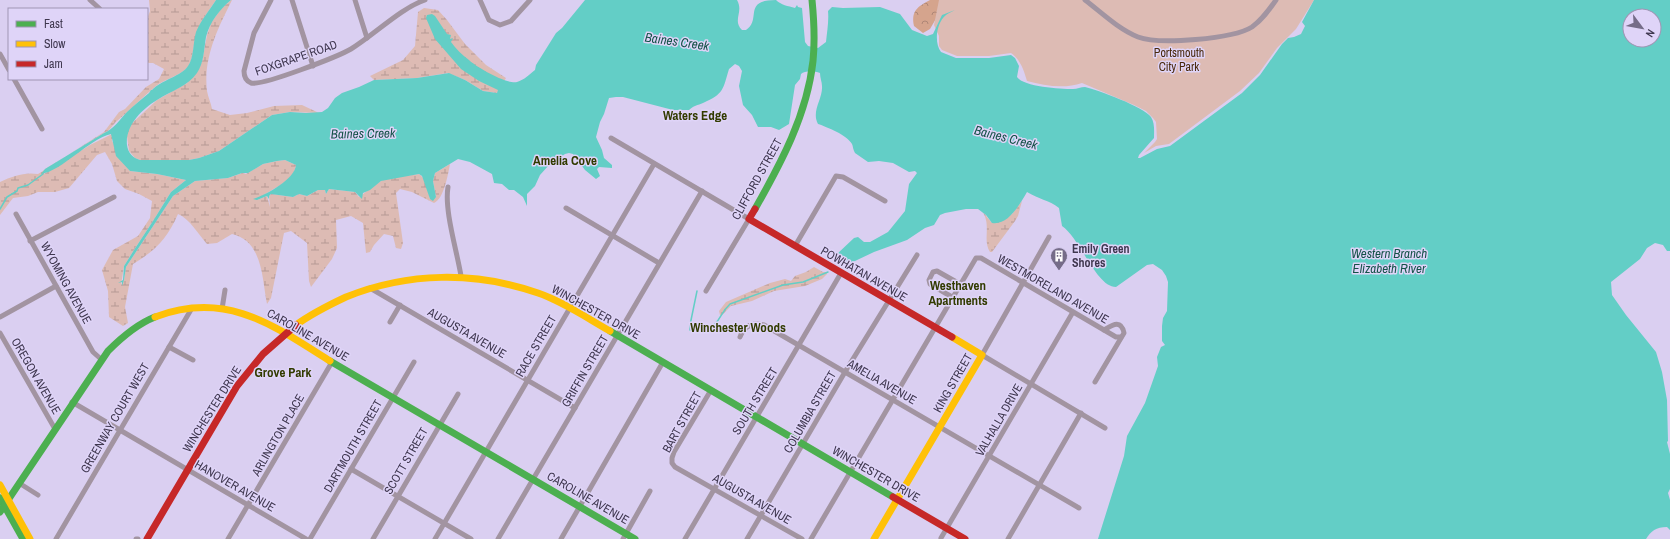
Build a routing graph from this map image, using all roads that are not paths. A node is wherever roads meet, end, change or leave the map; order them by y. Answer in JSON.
{"nodes":[{"id":1,"x":90,"y":0,"type":"edge"},
{"id":2,"x":271,"y":0,"type":"edge"},
{"id":3,"x":292,"y":0,"type":"edge"},
{"id":4,"x":355,"y":0,"type":"edge"},
{"id":5,"x":425,"y":0,"type":"edge"},
{"id":6,"x":480,"y":0,"type":"edge"},
{"id":7,"x":530,"y":0,"type":"edge"},
{"id":8,"x":812,"y":0,"type":"edge"},
{"id":9,"x":1085,"y":0,"type":"edge"},
{"id":10,"x":1276,"y":0,"type":"edge"},
{"id":11,"x":417,"y":1,"type":"edge"},
{"id":12,"x":99,"y":8,"type":"edge"},
{"id":13,"x":367,"y":38,"type":"junction"},
{"id":14,"x":0,"y":54,"type":"edge"},
{"id":15,"x":313,"y":66,"type":"junction"},
{"id":16,"x":8,"y":68,"type":"edge"},
{"id":17,"x":15,"y":80,"type":"edge"},
{"id":18,"x":42,"y":129,"type":"dead end"},
{"id":19,"x":611,"y":138,"type":"dead end"},
{"id":20,"x":654,"y":164,"type":"junction"},
{"id":21,"x":448,"y":186,"type":"dead end"},
{"id":22,"x":702,"y":192,"type":"junction"},
{"id":23,"x":114,"y":196,"type":"dead end"},
{"id":24,"x":885,"y":201,"type":"dead end"},
{"id":25,"x":566,"y":208,"type":"dead end"},
{"id":26,"x":16,"y":214,"type":"dead end"},
{"id":27,"x":749,"y":219,"type":"junction"},
{"id":28,"x":612,"y":236,"type":"junction"},
{"id":29,"x":1049,"y":237,"type":"dead end"},
{"id":30,"x":30,"y":241,"type":"junction"},
{"id":31,"x":795,"y":246,"type":"junction"},
{"id":32,"x":917,"y":255,"type":"dead end"},
{"id":33,"x":660,"y":263,"type":"junction"},
{"id":34,"x":841,"y":273,"type":"junction"},
{"id":35,"x":461,"y":276,"type":"junction"},
{"id":36,"x":1023,"y":282,"type":"junction"},
{"id":37,"x":960,"y":284,"type":"junction"},
{"id":38,"x":56,"y":286,"type":"junction"},
{"id":39,"x":370,"y":287,"type":"junction"},
{"id":40,"x":224,"y":290,"type":"dead end"},
{"id":41,"x":706,"y":291,"type":"dead end"},
{"id":42,"x":952,"y":297,"type":"junction"},
{"id":43,"x":888,"y":301,"type":"junction"},
{"id":44,"x":400,"y":305,"type":"junction"},
{"id":45,"x":192,"y":308,"type":"junction"},
{"id":46,"x":570,"y":308,"type":"junction"},
{"id":47,"x":222,"y":309,"type":"junction"},
{"id":48,"x":1073,"y":312,"type":"junction"},
{"id":49,"x":0,"y":317,"type":"edge"},
{"id":50,"x":390,"y":322,"type":"dead end"},
{"id":51,"x":934,"y":328,"type":"junction"},
{"id":52,"x":1104,"y":330,"type":"junction"},
{"id":53,"x":0,"y":333,"type":"edge"},
{"id":54,"x":285,"y":333,"type":"junction"},
{"id":55,"x":617,"y":335,"type":"junction"},
{"id":56,"x":740,"y":337,"type":"dead end"},
{"id":57,"x":1121,"y":337,"type":"junction"},
{"id":58,"x":799,"y":345,"type":"junction"},
{"id":59,"x":169,"y":347,"type":"junction"},
{"id":60,"x":982,"y":355,"type":"junction"},
{"id":61,"x":102,"y":360,"type":"junction"},
{"id":62,"x":193,"y":360,"type":"dead end"},
{"id":63,"x":332,"y":362,"type":"junction"},
{"id":64,"x":414,"y":362,"type":"dead end"},
{"id":65,"x":664,"y":362,"type":"junction"},
{"id":66,"x":845,"y":372,"type":"junction"},
{"id":67,"x":528,"y":380,"type":"junction"},
{"id":68,"x":1094,"y":382,"type":"dead end"},
{"id":69,"x":1032,"y":384,"type":"junction"},
{"id":70,"x":711,"y":390,"type":"junction"},
{"id":71,"x":458,"y":394,"type":"dead end"},
{"id":72,"x":393,"y":397,"type":"junction"},
{"id":73,"x":892,"y":399,"type":"junction"},
{"id":74,"x":72,"y":402,"type":"junction"},
{"id":75,"x":575,"y":408,"type":"junction"},
{"id":76,"x":1081,"y":413,"type":"junction"},
{"id":77,"x":757,"y":417,"type":"junction"},
{"id":78,"x":440,"y":424,"type":"junction"},
{"id":79,"x":940,"y":427,"type":"junction"},
{"id":80,"x":1106,"y":428,"type":"dead end"},
{"id":81,"x":55,"y":429,"type":"junction"},
{"id":82,"x":120,"y":430,"type":"junction"},
{"id":83,"x":803,"y":444,"type":"junction"},
{"id":84,"x":486,"y":452,"type":"junction"},
{"id":85,"x":989,"y":457,"type":"junction"},
{"id":86,"x":672,"y":463,"type":"joint"},
{"id":87,"x":352,"y":469,"type":"junction"},
{"id":88,"x":187,"y":470,"type":"junction"},
{"id":89,"x":850,"y":472,"type":"junction"},
{"id":90,"x":533,"y":479,"type":"junction"},
{"id":91,"x":19,"y":483,"type":"junction"},
{"id":92,"x":0,"y":485,"type":"edge"},
{"id":93,"x":1039,"y":486,"type":"junction"},
{"id":94,"x":715,"y":489,"type":"junction"},
{"id":95,"x":650,"y":491,"type":"dead end"},
{"id":96,"x":38,"y":495,"type":"dead end"},
{"id":97,"x":398,"y":497,"type":"junction"},
{"id":98,"x":0,"y":498,"type":"edge"},
{"id":99,"x":898,"y":499,"type":"junction"},
{"id":100,"x":248,"y":505,"type":"junction"},
{"id":101,"x":4,"y":506,"type":"edge"},
{"id":102,"x":580,"y":506,"type":"junction"},
{"id":103,"x":1078,"y":508,"type":"dead end"},
{"id":104,"x":761,"y":516,"type":"junction"},
{"id":105,"x":444,"y":524,"type":"junction"},
{"id":106,"x":947,"y":528,"type":"junction"},
{"id":107,"x":625,"y":536,"type":"edge"},
{"id":108,"x":941,"y":538,"type":"dead end"},
{"id":109,"x":23,"y":539,"type":"edge"},
{"id":110,"x":30,"y":539,"type":"edge"},
{"id":111,"x":56,"y":539,"type":"edge"},
{"id":112,"x":147,"y":539,"type":"edge"},
{"id":113,"x":228,"y":539,"type":"edge"},
{"id":114,"x":306,"y":539,"type":"edge"},
{"id":115,"x":310,"y":539,"type":"edge"},
{"id":116,"x":372,"y":539,"type":"edge"},
{"id":117,"x":435,"y":539,"type":"edge"},
{"id":118,"x":471,"y":539,"type":"edge"},
{"id":119,"x":498,"y":539,"type":"edge"},
{"id":120,"x":561,"y":539,"type":"edge"},
{"id":121,"x":636,"y":539,"type":"edge"},
{"id":122,"x":685,"y":539,"type":"edge"},
{"id":123,"x":747,"y":539,"type":"edge"},
{"id":124,"x":802,"y":539,"type":"edge"},
{"id":125,"x":810,"y":539,"type":"edge"},
{"id":126,"x":874,"y":539,"type":"edge"},
{"id":127,"x":965,"y":539,"type":"edge"},
{"id":128,"x":1008,"y":539,"type":"edge"}],
"edges":[{"from":1,"to":12,"type":"street"},
{"from":2,"to":15,"type":"street","name":"FOXGRAPE ROAD"},
{"from":3,"to":15,"type":"street"},
{"from":4,"to":13,"type":"street"},
{"from":5,"to":11,"type":"street","name":"FOXGRAPE ROAD"},
{"from":6,"to":7,"type":"street"},
{"from":8,"to":27,"type":"street","name":"CLIFFORD STREET"},
{"from":9,"to":10,"type":"street"},
{"from":11,"to":13,"type":"street","name":"FOXGRAPE ROAD"},
{"from":13,"to":15,"type":"street","name":"FOXGRAPE ROAD"},
{"from":14,"to":16,"type":"street"},
{"from":17,"to":18,"type":"street"},
{"from":19,"to":20,"type":"street","name":"POWHATAN AVENUE"},
{"from":20,"to":22,"type":"street","name":"POWHATAN AVENUE"},
{"from":20,"to":28,"type":"street","name":"RACE STREET"},
{"from":21,"to":35,"type":"street"},
{"from":22,"to":27,"type":"street","name":"POWHATAN AVENUE"},
{"from":22,"to":33,"type":"street","name":"GRIFFIN STREET"},
{"from":23,"to":30,"type":"street"},
{"from":24,"to":31,"type":"street"},
{"from":25,"to":28,"type":"street"},
{"from":26,"to":30,"type":"street","name":"WYOMING AVENUE"},
{"from":27,"to":31,"type":"street","name":"POWHATAN AVENUE"},
{"from":27,"to":41,"type":"street","name":"CLIFFORD STREET"},
{"from":28,"to":33,"type":"street"},
{"from":28,"to":46,"type":"street","name":"RACE STREET"},
{"from":29,"to":36,"type":"street","name":"KING STREET"},
{"from":30,"to":38,"type":"street","name":"WYOMING AVENUE"},
{"from":31,"to":34,"type":"street","name":"POWHATAN AVENUE"},
{"from":32,"to":43,"type":"street","name":"COLUMBIA STREET"},
{"from":33,"to":55,"type":"street","name":"GRIFFIN STREET"},
{"from":34,"to":43,"type":"street","name":"POWHATAN AVENUE"},
{"from":34,"to":58,"type":"street","name":"SOUTH STREET"},
{"from":35,"to":39,"type":"street","name":"WINCHESTER DRIVE"},
{"from":35,"to":46,"type":"street","name":"WINCHESTER DRIVE"},
{"from":36,"to":37,"type":"street","name":"WESTMORELAND AVENUE"},
{"from":36,"to":48,"type":"street","name":"WESTMORELAND AVENUE"},
{"from":36,"to":60,"type":"street","name":"KING STREET"},
{"from":37,"to":42,"type":"street"},
{"from":37,"to":42,"type":"street"},
{"from":38,"to":49,"type":"street"},
{"from":38,"to":61,"type":"street","name":"WYOMING AVENUE"},
{"from":39,"to":44,"type":"street","name":"AUGUSTA AVENUE"},
{"from":39,"to":54,"type":"street","name":"WINCHESTER DRIVE"},
{"from":40,"to":47,"type":"street"},
{"from":42,"to":51,"type":"street"},
{"from":43,"to":51,"type":"street","name":"POWHATAN AVENUE"},
{"from":43,"to":66,"type":"street","name":"COLUMBIA STREET"},
{"from":44,"to":50,"type":"street"},
{"from":44,"to":67,"type":"street","name":"AUGUSTA AVENUE"},
{"from":45,"to":47,"type":"street","name":"CAROLINE AVENUE"},
{"from":45,"to":59,"type":"street","name":"GREENWAY COURT WEST"},
{"from":45,"to":61,"type":"street","name":"CAROLINE AVENUE"},
{"from":46,"to":55,"type":"street","name":"WINCHESTER DRIVE"},
{"from":46,"to":67,"type":"street","name":"RACE STREET"},
{"from":47,"to":54,"type":"street","name":"CAROLINE AVENUE"},
{"from":48,"to":52,"type":"street","name":"WESTMORELAND AVENUE"},
{"from":48,"to":69,"type":"street","name":"VALHALLA DRIVE"},
{"from":51,"to":60,"type":"street","name":"POWHATAN AVENUE"},
{"from":51,"to":73,"type":"street"},
{"from":52,"to":57,"type":"street","name":"WESTMORELAND AVENUE"},
{"from":52,"to":57,"type":"street"},
{"from":53,"to":81,"type":"street","name":"OREGON AVENUE"},
{"from":54,"to":63,"type":"street","name":"CAROLINE AVENUE"},
{"from":54,"to":88,"type":"street","name":"WINCHESTER DRIVE"},
{"from":55,"to":65,"type":"street","name":"WINCHESTER DRIVE"},
{"from":55,"to":75,"type":"street","name":"GRIFFIN STREET"},
{"from":56,"to":58,"type":"street","name":"AMELIA AVENUE"},
{"from":57,"to":68,"type":"street"},
{"from":58,"to":66,"type":"street","name":"AMELIA AVENUE"},
{"from":58,"to":77,"type":"street","name":"SOUTH STREET"},
{"from":59,"to":62,"type":"street"},
{"from":59,"to":82,"type":"street","name":"GREENWAY COURT WEST"},
{"from":60,"to":69,"type":"street","name":"POWHATAN AVENUE"},
{"from":60,"to":79,"type":"street","name":"KING STREET"},
{"from":61,"to":74,"type":"street","name":"CAROLINE AVENUE"},
{"from":63,"to":72,"type":"street","name":"CAROLINE AVENUE"},
{"from":63,"to":100,"type":"street","name":"ARLINGTON PLACE"},
{"from":64,"to":72,"type":"street","name":"DARTMOUTH STREET"},
{"from":65,"to":70,"type":"street","name":"WINCHESTER DRIVE"},
{"from":65,"to":102,"type":"street"},
{"from":66,"to":73,"type":"street","name":"AMELIA AVENUE"},
{"from":66,"to":83,"type":"street","name":"COLUMBIA STREET"},
{"from":67,"to":75,"type":"street","name":"AUGUSTA AVENUE"},
{"from":67,"to":84,"type":"street","name":"RACE STREET"},
{"from":69,"to":76,"type":"street","name":"POWHATAN AVENUE"},
{"from":69,"to":85,"type":"street","name":"VALHALLA DRIVE"},
{"from":70,"to":77,"type":"street","name":"WINCHESTER DRIVE"},
{"from":70,"to":86,"type":"street","name":"BART STREET"},
{"from":71,"to":78,"type":"street","name":"SCOTT STREET"},
{"from":72,"to":78,"type":"street","name":"CAROLINE AVENUE"},
{"from":72,"to":87,"type":"street","name":"DARTMOUTH STREET"},
{"from":73,"to":79,"type":"street","name":"AMELIA AVENUE"},
{"from":73,"to":89,"type":"street"},
{"from":74,"to":81,"type":"street","name":"CAROLINE AVENUE"},
{"from":74,"to":82,"type":"street","name":"HANOVER AVENUE"},
{"from":75,"to":90,"type":"street","name":"GRIFFIN STREET"},
{"from":76,"to":80,"type":"street","name":"POWHATAN AVENUE"},
{"from":76,"to":93,"type":"street"},
{"from":77,"to":83,"type":"street","name":"WINCHESTER DRIVE"},
{"from":77,"to":94,"type":"street","name":"SOUTH STREET"},
{"from":78,"to":84,"type":"street","name":"CAROLINE AVENUE"},
{"from":78,"to":97,"type":"street","name":"SCOTT STREET"},
{"from":79,"to":85,"type":"street","name":"AMELIA AVENUE"},
{"from":79,"to":99,"type":"street","name":"KING STREET"},
{"from":81,"to":91,"type":"street","name":"CAROLINE AVENUE"},
{"from":82,"to":88,"type":"street","name":"HANOVER AVENUE"},
{"from":82,"to":111,"type":"street","name":"GREENWAY COURT WEST"},
{"from":83,"to":89,"type":"street","name":"WINCHESTER DRIVE"},
{"from":83,"to":104,"type":"street","name":"COLUMBIA STREET"},
{"from":84,"to":90,"type":"street","name":"CAROLINE AVENUE"},
{"from":84,"to":105,"type":"street","name":"RACE STREET"},
{"from":85,"to":93,"type":"street","name":"AMELIA AVENUE"},
{"from":85,"to":106,"type":"street","name":"VALHALLA DRIVE"},
{"from":86,"to":94,"type":"street","name":"AUGUSTA AVENUE"},
{"from":87,"to":97,"type":"street"},
{"from":87,"to":115,"type":"street","name":"DARTMOUTH STREET"},
{"from":88,"to":100,"type":"street","name":"HANOVER AVENUE"},
{"from":88,"to":112,"type":"street","name":"WINCHESTER DRIVE"},
{"from":89,"to":99,"type":"street","name":"WINCHESTER DRIVE"},
{"from":89,"to":125,"type":"street"},
{"from":90,"to":102,"type":"street","name":"CAROLINE AVENUE"},
{"from":90,"to":119,"type":"street","name":"GRIFFIN STREET"},
{"from":91,"to":96,"type":"street"},
{"from":91,"to":101,"type":"street","name":"CAROLINE AVENUE"},
{"from":92,"to":101,"type":"street"},
{"from":93,"to":103,"type":"street","name":"AMELIA AVENUE"},
{"from":93,"to":128,"type":"street"},
{"from":94,"to":104,"type":"street","name":"AUGUSTA AVENUE"},
{"from":94,"to":122,"type":"street","name":"SOUTH STREET"},
{"from":95,"to":107,"type":"street"},
{"from":97,"to":105,"type":"street"},
{"from":97,"to":116,"type":"street","name":"SCOTT STREET"},
{"from":98,"to":101,"type":"street"},
{"from":99,"to":106,"type":"street","name":"WINCHESTER DRIVE"},
{"from":99,"to":126,"type":"street","name":"KING STREET"},
{"from":100,"to":113,"type":"street","name":"ARLINGTON PLACE"},
{"from":100,"to":114,"type":"street","name":"HANOVER AVENUE"},
{"from":101,"to":109,"type":"street"},
{"from":101,"to":110,"type":"street"},
{"from":102,"to":107,"type":"street","name":"CAROLINE AVENUE"},
{"from":102,"to":120,"type":"street"},
{"from":104,"to":123,"type":"street","name":"COLUMBIA STREET"},
{"from":104,"to":124,"type":"street","name":"AUGUSTA AVENUE"},
{"from":105,"to":117,"type":"street","name":"RACE STREET"},
{"from":105,"to":118,"type":"street"},
{"from":106,"to":108,"type":"street","name":"VALHALLA DRIVE"},
{"from":106,"to":127,"type":"street","name":"WINCHESTER DRIVE"},
{"from":107,"to":121,"type":"street","name":"CAROLINE AVENUE"}]}
